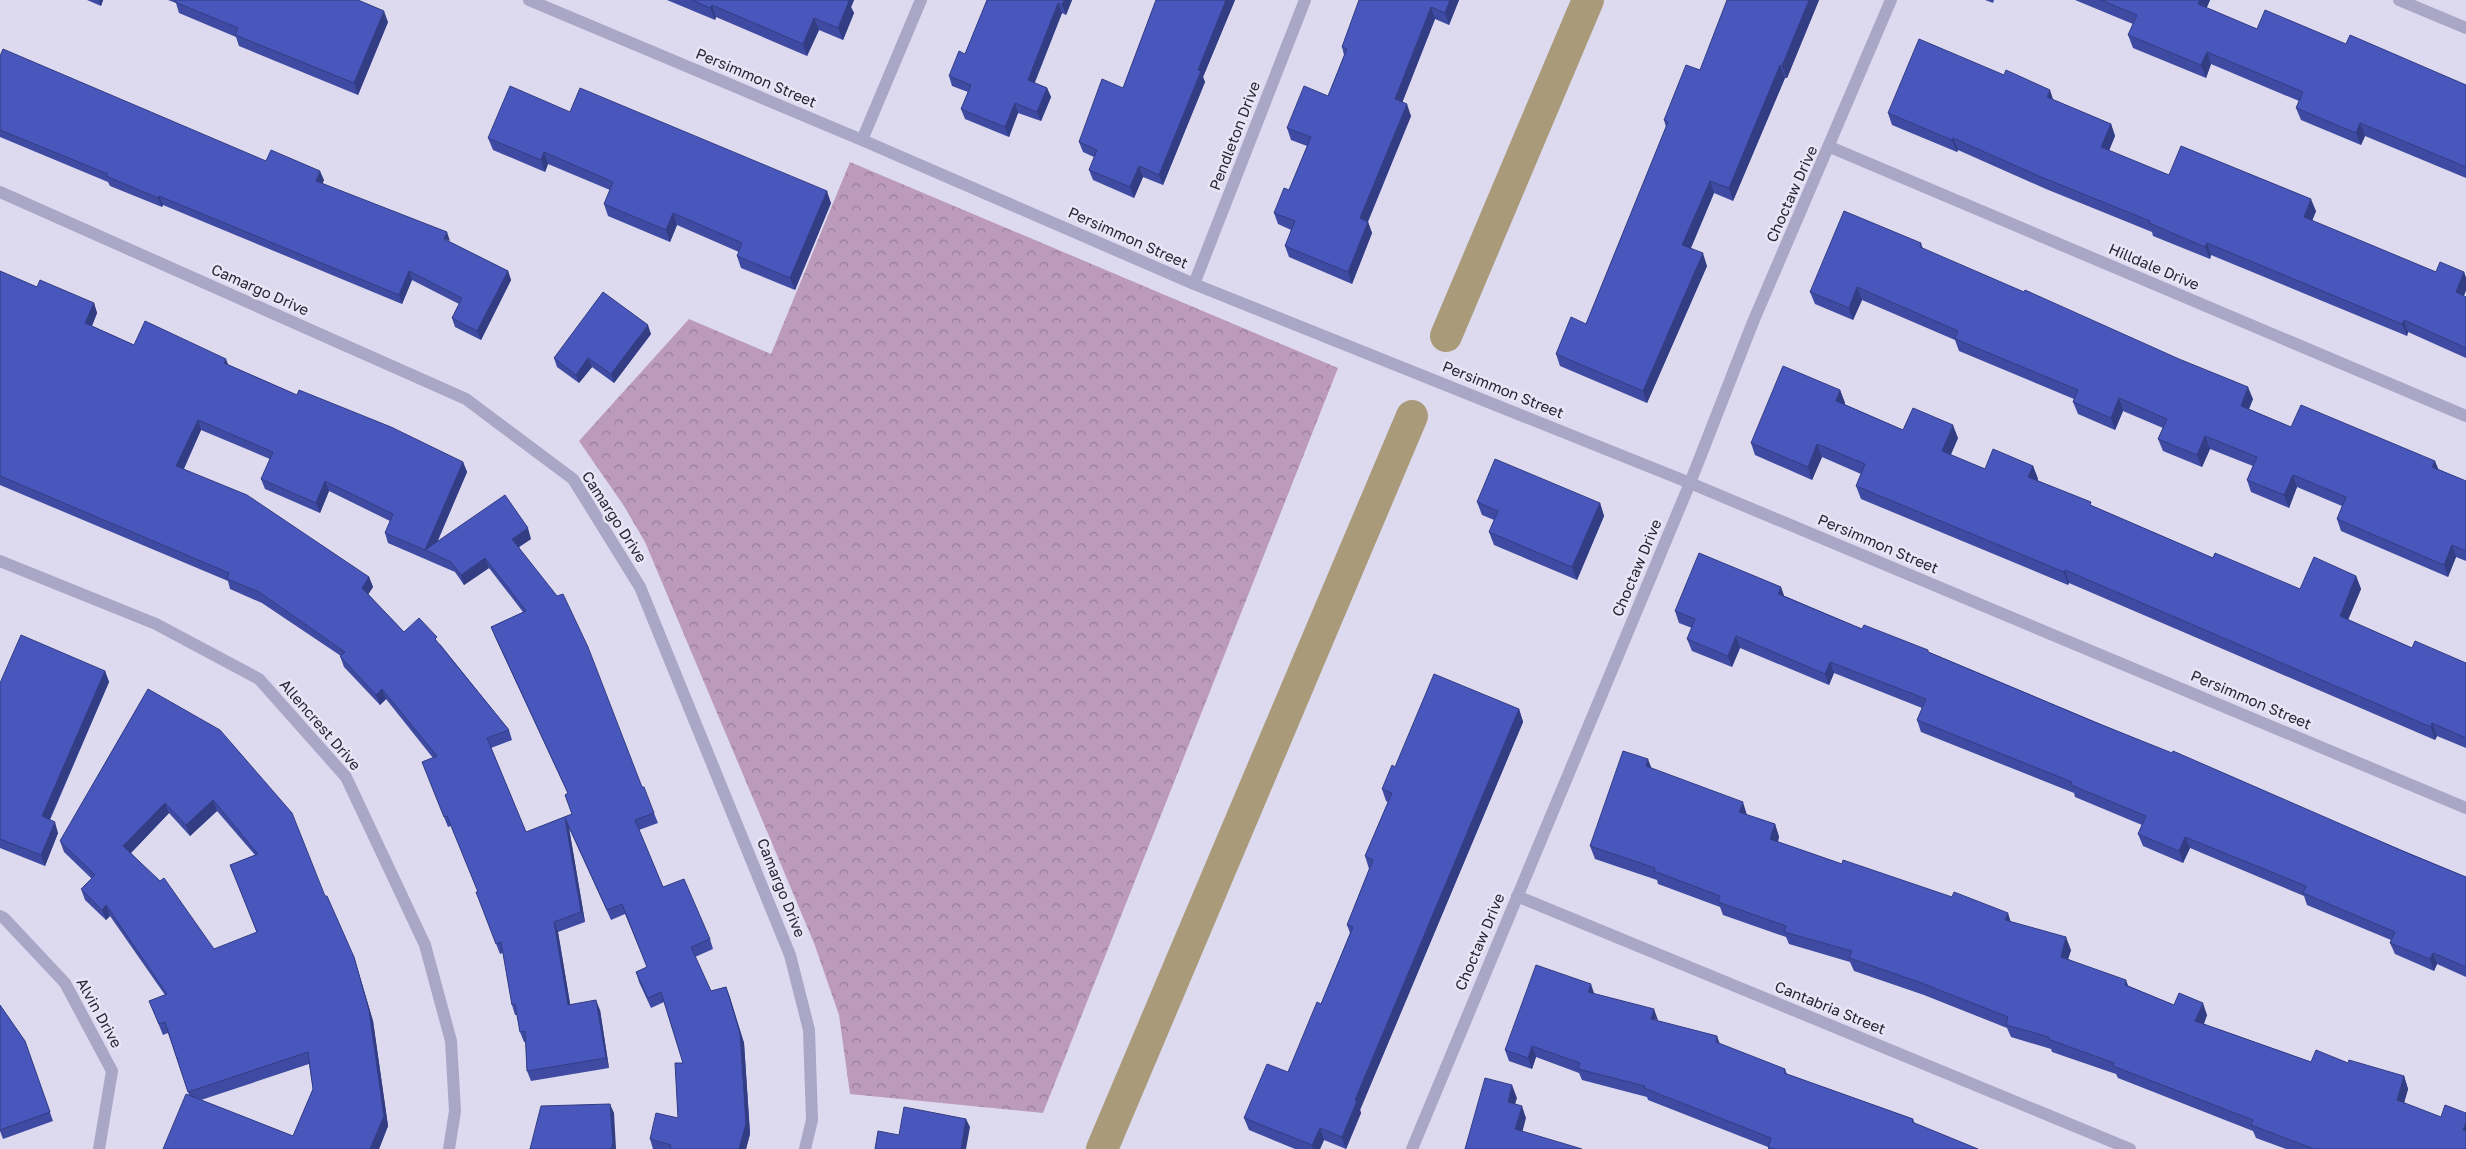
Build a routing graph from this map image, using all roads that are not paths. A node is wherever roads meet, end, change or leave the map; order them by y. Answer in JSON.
{"nodes":[{"id":1,"x":921,"y":0,"type":"edge"},
{"id":2,"x":1306,"y":0,"type":"edge"},
{"id":3,"x":1891,"y":0,"type":"edge"},
{"id":4,"x":2400,"y":0,"type":"edge"},
{"id":5,"x":535,"y":1,"type":"edge"},
{"id":6,"x":2466,"y":28,"type":"edge"},
{"id":7,"x":862,"y":140,"type":"junction"},
{"id":8,"x":1830,"y":148,"type":"junction"},
{"id":9,"x":0,"y":192,"type":"edge"},
{"id":10,"x":1194,"y":284,"type":"junction"},
{"id":11,"x":2466,"y":416,"type":"edge"},
{"id":12,"x":1690,"y":483,"type":"junction"},
{"id":13,"x":1,"y":563,"type":"edge"},
{"id":14,"x":2466,"y":808,"type":"edge"},
{"id":15,"x":1517,"y":896,"type":"junction"},
{"id":16,"x":0,"y":916,"type":"edge"},
{"id":17,"x":100,"y":1149,"type":"edge"},
{"id":18,"x":449,"y":1149,"type":"edge"},
{"id":19,"x":804,"y":1149,"type":"edge"},
{"id":20,"x":1412,"y":1149,"type":"edge"},
{"id":21,"x":2130,"y":1149,"type":"edge"}],
"edges":[{"from":1,"to":7,"type":"street"},
{"from":2,"to":10,"type":"street","name":"Pendleton Drive"},
{"from":3,"to":8,"type":"street","name":"Choctaw Drive"},
{"from":4,"to":6,"type":"street"},
{"from":5,"to":7,"type":"street","name":"Persimmon Street"},
{"from":7,"to":10,"type":"street","name":"Persimmon Street"},
{"from":8,"to":11,"type":"street","name":"Hilldale Drive"},
{"from":8,"to":12,"type":"street","name":"Choctaw Drive"},
{"from":9,"to":19,"type":"street","name":"Camargo Drive"},
{"from":10,"to":12,"type":"street","name":"Persimmon Street"},
{"from":12,"to":14,"type":"street","name":"Persimmon Street"},
{"from":12,"to":15,"type":"street","name":"Choctaw Drive"},
{"from":13,"to":18,"type":"street","name":"Allencrest Drive"},
{"from":15,"to":20,"type":"street","name":"Choctaw Drive"},
{"from":15,"to":21,"type":"street","name":"Cantabria Street"},
{"from":16,"to":17,"type":"street","name":"Alvin Drive"}]}
